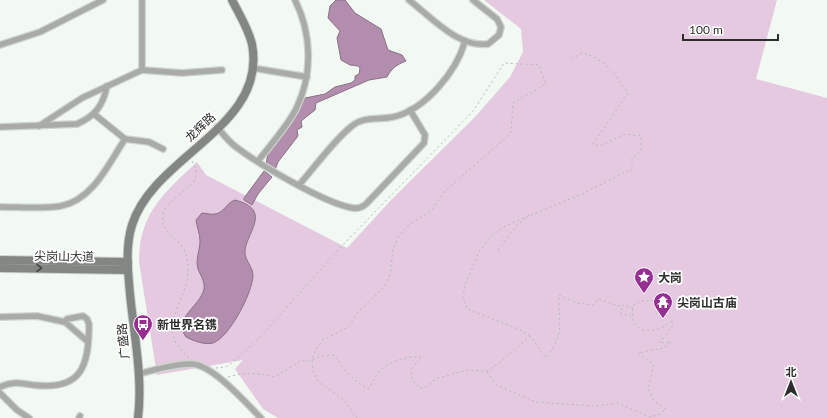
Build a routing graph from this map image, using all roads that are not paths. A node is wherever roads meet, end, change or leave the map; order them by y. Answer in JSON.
{"nodes":[{"id":1,"x":102,"y":0,"type":"edge"},
{"id":2,"x":142,"y":0,"type":"edge"},
{"id":3,"x":232,"y":0,"type":"edge"},
{"id":4,"x":295,"y":0,"type":"edge"},
{"id":5,"x":409,"y":0,"type":"edge"},
{"id":6,"x":473,"y":0,"type":"edge"},
{"id":7,"x":465,"y":41,"type":"junction"},
{"id":8,"x":0,"y":45,"type":"edge"},
{"id":9,"x":253,"y":68,"type":"junction"},
{"id":10,"x":142,"y":70,"type":"junction"},
{"id":11,"x":222,"y":70,"type":"dead end"},
{"id":12,"x":307,"y":77,"type":"junction"},
{"id":13,"x":107,"y":86,"type":"junction"},
{"id":14,"x":410,"y":110,"type":"junction"},
{"id":15,"x":94,"y":114,"type":"junction"},
{"id":16,"x":39,"y":126,"type":"junction"},
{"id":17,"x":0,"y":127,"type":"edge"},
{"id":18,"x":217,"y":127,"type":"junction"},
{"id":19,"x":125,"y":139,"type":"junction"},
{"id":20,"x":163,"y":149,"type":"dead end"},
{"id":21,"x":258,"y":161,"type":"junction"},
{"id":22,"x":299,"y":185,"type":"junction"},
{"id":23,"x":0,"y":207,"type":"edge"},
{"id":24,"x":0,"y":260,"type":"edge"},
{"id":25,"x":128,"y":266,"type":"junction"},
{"id":26,"x":0,"y":268,"type":"edge"},
{"id":27,"x":0,"y":317,"type":"edge"},
{"id":28,"x":65,"y":322,"type":"junction"},
{"id":29,"x":87,"y":341,"type":"junction"},
{"id":30,"x":138,"y":374,"type":"junction"},
{"id":31,"x":0,"y":387,"type":"edge"},
{"id":32,"x":0,"y":393,"type":"edge"},
{"id":33,"x":29,"y":418,"type":"edge"},
{"id":34,"x":138,"y":418,"type":"edge"},
{"id":35,"x":261,"y":418,"type":"edge"}],
"edges":[{"from":1,"to":8,"type":"street"},
{"from":2,"to":10,"type":"street"},
{"from":3,"to":9,"type":"main road","name":"龙辉路"},
{"from":4,"to":12,"type":"street"},
{"from":5,"to":7,"type":"street"},
{"from":6,"to":7,"type":"street"},
{"from":7,"to":14,"type":"street"},
{"from":9,"to":12,"type":"street"},
{"from":9,"to":18,"type":"main road","name":"龙辉路"},
{"from":10,"to":11,"type":"street"},
{"from":10,"to":13,"type":"street"},
{"from":12,"to":21,"type":"street"},
{"from":13,"to":15,"type":"street"},
{"from":13,"to":16,"type":"street"},
{"from":14,"to":22,"type":"street"},
{"from":14,"to":22,"type":"street"},
{"from":15,"to":16,"type":"street"},
{"from":15,"to":19,"type":"street"},
{"from":16,"to":17,"type":"street"},
{"from":18,"to":21,"type":"street"},
{"from":18,"to":25,"type":"main road","name":"龙辉路"},
{"from":19,"to":20,"type":"street"},
{"from":19,"to":23,"type":"street"},
{"from":21,"to":22,"type":"street"},
{"from":24,"to":25,"type":"main road","name":"尖岗山大道"},
{"from":26,"to":25,"type":"main road","name":"尖岗山大道","one_way":true},
{"from":25,"to":30,"type":"main road","name":"广盛路"},
{"from":27,"to":28,"type":"street"},
{"from":28,"to":29,"type":"street"},
{"from":28,"to":29,"type":"street"},
{"from":29,"to":31,"type":"street"},
{"from":30,"to":34,"type":"main road","name":"广盛路"},
{"from":30,"to":35,"type":"street"},
{"from":32,"to":33,"type":"street"}]}
